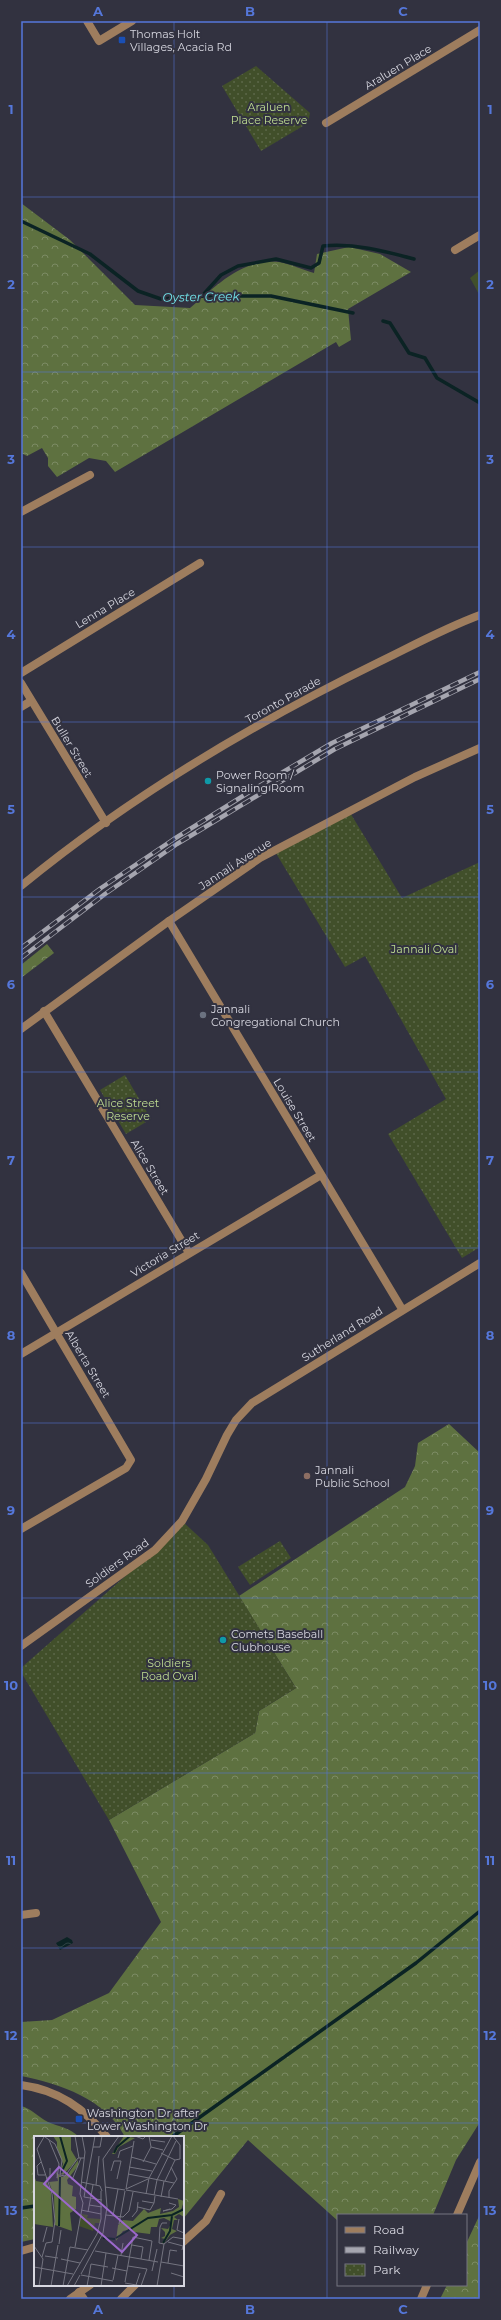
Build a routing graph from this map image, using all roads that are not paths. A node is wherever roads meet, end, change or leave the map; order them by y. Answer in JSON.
{"nodes":[{"id":1,"x":87,"y":21,"type":"edge"},
{"id":2,"x":132,"y":21,"type":"edge"},
{"id":3,"x":480,"y":30,"type":"edge"},
{"id":4,"x":326,"y":123,"type":"dead end"},
{"id":5,"x":480,"y":235,"type":"edge"},
{"id":6,"x":455,"y":250,"type":"dead end"},
{"id":7,"x":90,"y":475,"type":"dead end"},
{"id":8,"x":21,"y":512,"type":"edge"},
{"id":9,"x":200,"y":563,"type":"dead end"},
{"id":10,"x":480,"y":615,"type":"edge"},
{"id":11,"x":21,"y":673,"type":"edge"},
{"id":12,"x":21,"y":683,"type":"edge"},
{"id":13,"x":31,"y":701,"type":"junction"},
{"id":14,"x":21,"y":707,"type":"edge"},
{"id":15,"x":480,"y":748,"type":"edge"},
{"id":16,"x":106,"y":823,"type":"junction"},
{"id":17,"x":21,"y":886,"type":"edge"},
{"id":18,"x":169,"y":921,"type":"junction"},
{"id":19,"x":44,"y":1011,"type":"junction"},
{"id":20,"x":21,"y":1029,"type":"edge"},
{"id":21,"x":321,"y":1175,"type":"junction"},
{"id":22,"x":189,"y":1253,"type":"junction"},
{"id":23,"x":480,"y":1263,"type":"edge"},
{"id":24,"x":21,"y":1274,"type":"edge"},
{"id":25,"x":402,"y":1309,"type":"junction"},
{"id":26,"x":56,"y":1333,"type":"junction"},
{"id":27,"x":21,"y":1354,"type":"edge"},
{"id":28,"x":227,"y":1435,"type":"joint"},
{"id":29,"x":21,"y":1529,"type":"edge"},
{"id":30,"x":21,"y":1646,"type":"edge"},
{"id":31,"x":36,"y":1913,"type":"dead end"},
{"id":32,"x":21,"y":1915,"type":"edge"},
{"id":33,"x":21,"y":2085,"type":"edge"},
{"id":34,"x":106,"y":2136,"type":"edge"},
{"id":35,"x":480,"y":2162,"type":"edge"},
{"id":36,"x":221,"y":2194,"type":"dead end"},
{"id":37,"x":457,"y":2214,"type":"edge"},
{"id":38,"x":184,"y":2241,"type":"edge"},
{"id":39,"x":34,"y":2247,"type":"edge"},
{"id":40,"x":21,"y":2251,"type":"edge"},
{"id":41,"x":85,"y":2286,"type":"edge"},
{"id":42,"x":89,"y":2286,"type":"edge"},
{"id":43,"x":134,"y":2286,"type":"edge"},
{"id":44,"x":427,"y":2286,"type":"edge"},
{"id":45,"x":81,"y":2296,"type":"edge"},
{"id":46,"x":70,"y":2299,"type":"edge"},
{"id":47,"x":121,"y":2299,"type":"edge"},
{"id":48,"x":421,"y":2299,"type":"edge"}],
"edges":[{"from":1,"to":2,"type":"street"},
{"from":3,"to":4,"type":"street","name":"Araluen Place"},
{"from":5,"to":6,"type":"street"},
{"from":7,"to":8,"type":"street"},
{"from":9,"to":11,"type":"street","name":"Lenna Place"},
{"from":10,"to":16,"type":"street","name":"Toronto Parade"},
{"from":12,"to":13,"type":"street","name":"Buller Street"},
{"from":13,"to":14,"type":"street"},
{"from":13,"to":16,"type":"street","name":"Buller Street"},
{"from":15,"to":18,"type":"street","name":"Jannali Avenue"},
{"from":16,"to":17,"type":"street","name":"Toronto Parade"},
{"from":18,"to":19,"type":"street","name":"Jannali Avenue"},
{"from":18,"to":21,"type":"street","name":"Louise Street"},
{"from":19,"to":20,"type":"street","name":"Jannali Avenue"},
{"from":19,"to":22,"type":"street","name":"Alice Street"},
{"from":21,"to":22,"type":"street","name":"Victoria Street"},
{"from":21,"to":25,"type":"street","name":"Louise Street"},
{"from":22,"to":26,"type":"street","name":"Victoria Street"},
{"from":23,"to":25,"type":"street","name":"Sutherland Road"},
{"from":24,"to":26,"type":"street","name":"Alberta Street"},
{"from":25,"to":28,"type":"street","name":"Sutherland Road"},
{"from":26,"to":27,"type":"street","name":"Victoria Street"},
{"from":26,"to":29,"type":"street","name":"Alberta Street"},
{"from":28,"to":30,"type":"street","name":"Soldiers Road"},
{"from":31,"to":32,"type":"street"},
{"from":33,"to":34,"type":"street"},
{"from":35,"to":37,"type":"street"},
{"from":36,"to":38,"type":"street"},
{"from":39,"to":40,"type":"street"},
{"from":41,"to":45,"type":"street"},
{"from":42,"to":45,"type":"street"},
{"from":43,"to":47,"type":"street"},
{"from":44,"to":48,"type":"street"},
{"from":45,"to":46,"type":"street"}]}
